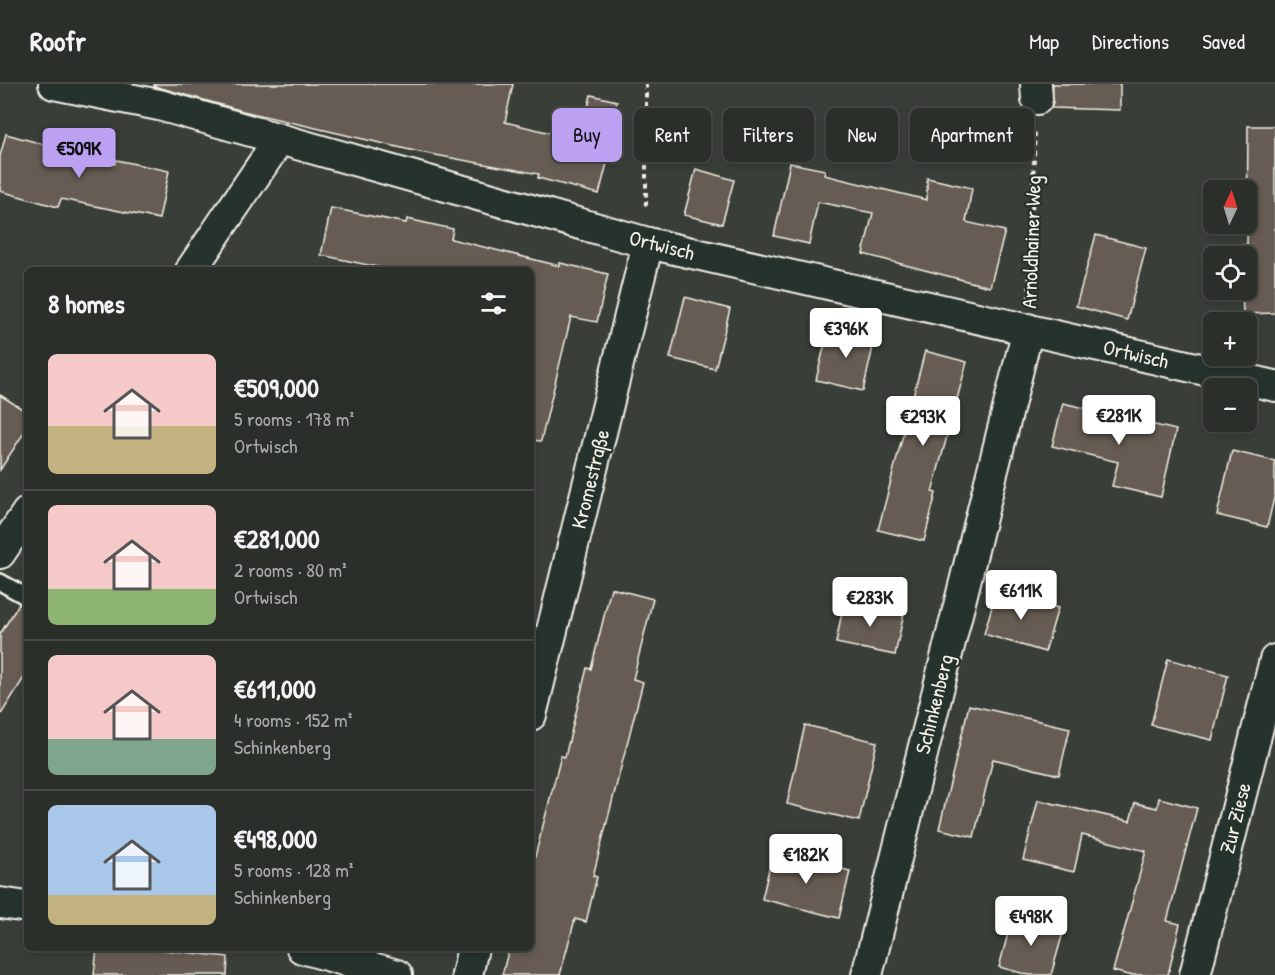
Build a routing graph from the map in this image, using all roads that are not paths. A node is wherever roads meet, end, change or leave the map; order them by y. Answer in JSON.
{"nodes":[{"id":1,"x":54,"y":84,"type":"edge"},
{"id":2,"x":279,"y":140,"type":"junction"},
{"id":3,"x":648,"y":243,"type":"junction"},
{"id":4,"x":193,"y":267,"type":"edge"},
{"id":5,"x":1028,"y":329,"type":"junction"},
{"id":6,"x":1275,"y":386,"type":"edge"},
{"id":7,"x":24,"y":517,"type":"edge"},
{"id":8,"x":0,"y":553,"type":"edge"},
{"id":9,"x":0,"y":582,"type":"edge"},
{"id":10,"x":24,"y":595,"type":"edge"},
{"id":11,"x":1275,"y":660,"type":"edge"},
{"id":12,"x":534,"y":703,"type":"edge"},
{"id":13,"x":0,"y":903,"type":"edge"},
{"id":14,"x":24,"y":907,"type":"edge"},
{"id":15,"x":313,"y":951,"type":"edge"},
{"id":16,"x":472,"y":951,"type":"edge"},
{"id":17,"x":397,"y":975,"type":"edge"},
{"id":18,"x":466,"y":975,"type":"edge"},
{"id":19,"x":867,"y":975,"type":"edge"},
{"id":20,"x":1195,"y":975,"type":"edge"}],
"edges":[{"from":1,"to":2,"type":"street","name":"Ortwisch"},
{"from":2,"to":3,"type":"street","name":"Ortwisch"},
{"from":2,"to":4,"type":"street"},
{"from":3,"to":5,"type":"street","name":"Ortwisch"},
{"from":3,"to":12,"type":"street","name":"Kromestraße"},
{"from":5,"to":6,"type":"street","name":"Ortwisch"},
{"from":5,"to":19,"type":"street","name":"Schinkenberg"},
{"from":7,"to":8,"type":"street"},
{"from":9,"to":10,"type":"lane"},
{"from":11,"to":20,"type":"street","name":"Zur Ziese"},
{"from":13,"to":14,"type":"street"},
{"from":15,"to":17,"type":"street"},
{"from":16,"to":18,"type":"street"}]}
